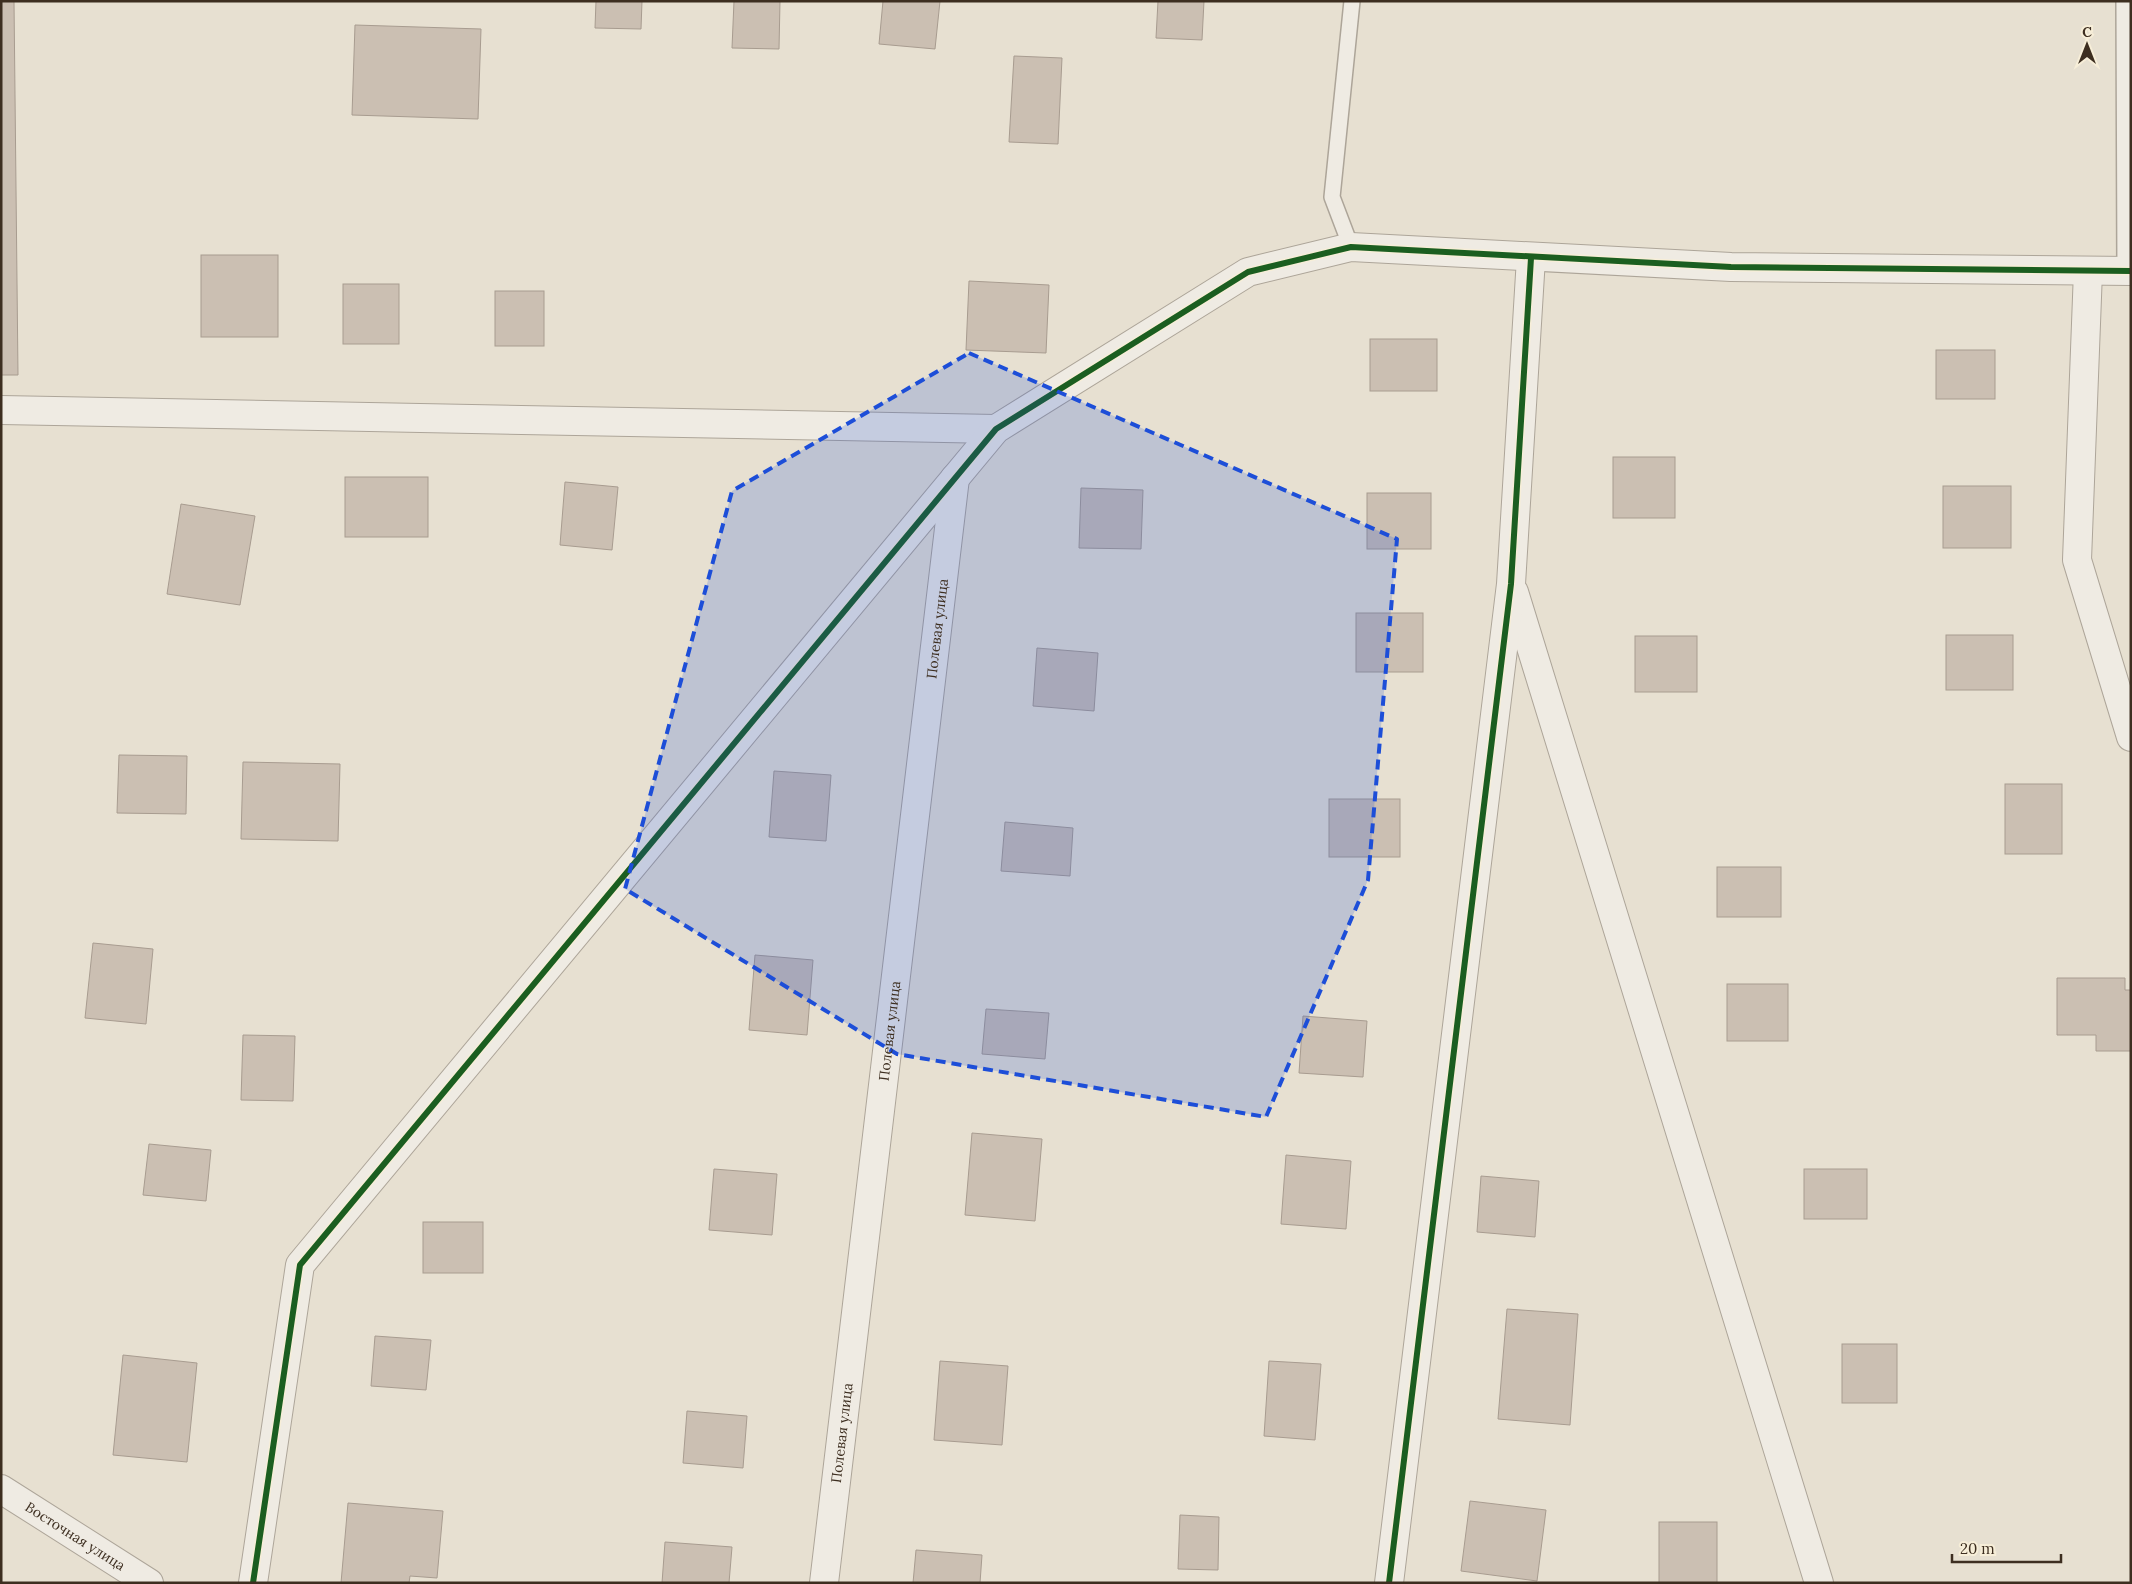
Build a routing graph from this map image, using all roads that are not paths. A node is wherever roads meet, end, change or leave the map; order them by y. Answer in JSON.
{"nodes":[{"id":1,"x":1352,"y":1,"type":"edge"},
{"id":2,"x":2124,"y":1,"type":"edge"},
{"id":3,"x":1351,"y":247,"type":"junction"},
{"id":4,"x":1531,"y":258,"type":"junction"},
{"id":5,"x":2088,"y":271,"type":"junction"},
{"id":6,"x":2128,"y":271,"type":"edge"},
{"id":7,"x":1,"y":410,"type":"edge"},
{"id":8,"x":996,"y":429,"type":"junction"},
{"id":9,"x":955,"y":478,"type":"junction"},
{"id":10,"x":1511,"y":584,"type":"junction"},
{"id":11,"x":2131,"y":738,"type":"edge"},
{"id":12,"x":1,"y":1489,"type":"edge"},
{"id":13,"x":149,"y":1583,"type":"edge"},
{"id":14,"x":252,"y":1583,"type":"edge"},
{"id":15,"x":824,"y":1583,"type":"edge"},
{"id":16,"x":1389,"y":1583,"type":"edge"},
{"id":17,"x":1819,"y":1583,"type":"edge"}],
"edges":[{"from":1,"to":3,"type":"lane"},
{"from":2,"to":6,"type":"lane"},
{"from":3,"to":4,"type":"street"},
{"from":3,"to":8,"type":"street"},
{"from":4,"to":5,"type":"street"},
{"from":4,"to":10,"type":"street"},
{"from":5,"to":6,"type":"street"},
{"from":5,"to":11,"type":"street"},
{"from":7,"to":8,"type":"street"},
{"from":8,"to":9,"type":"street"},
{"from":9,"to":14,"type":"street"},
{"from":9,"to":15,"type":"street","name":"Полевая улица"},
{"from":10,"to":16,"type":"street"},
{"from":10,"to":17,"type":"street"},
{"from":12,"to":13,"type":"street","name":"Восточная улица"}]}
